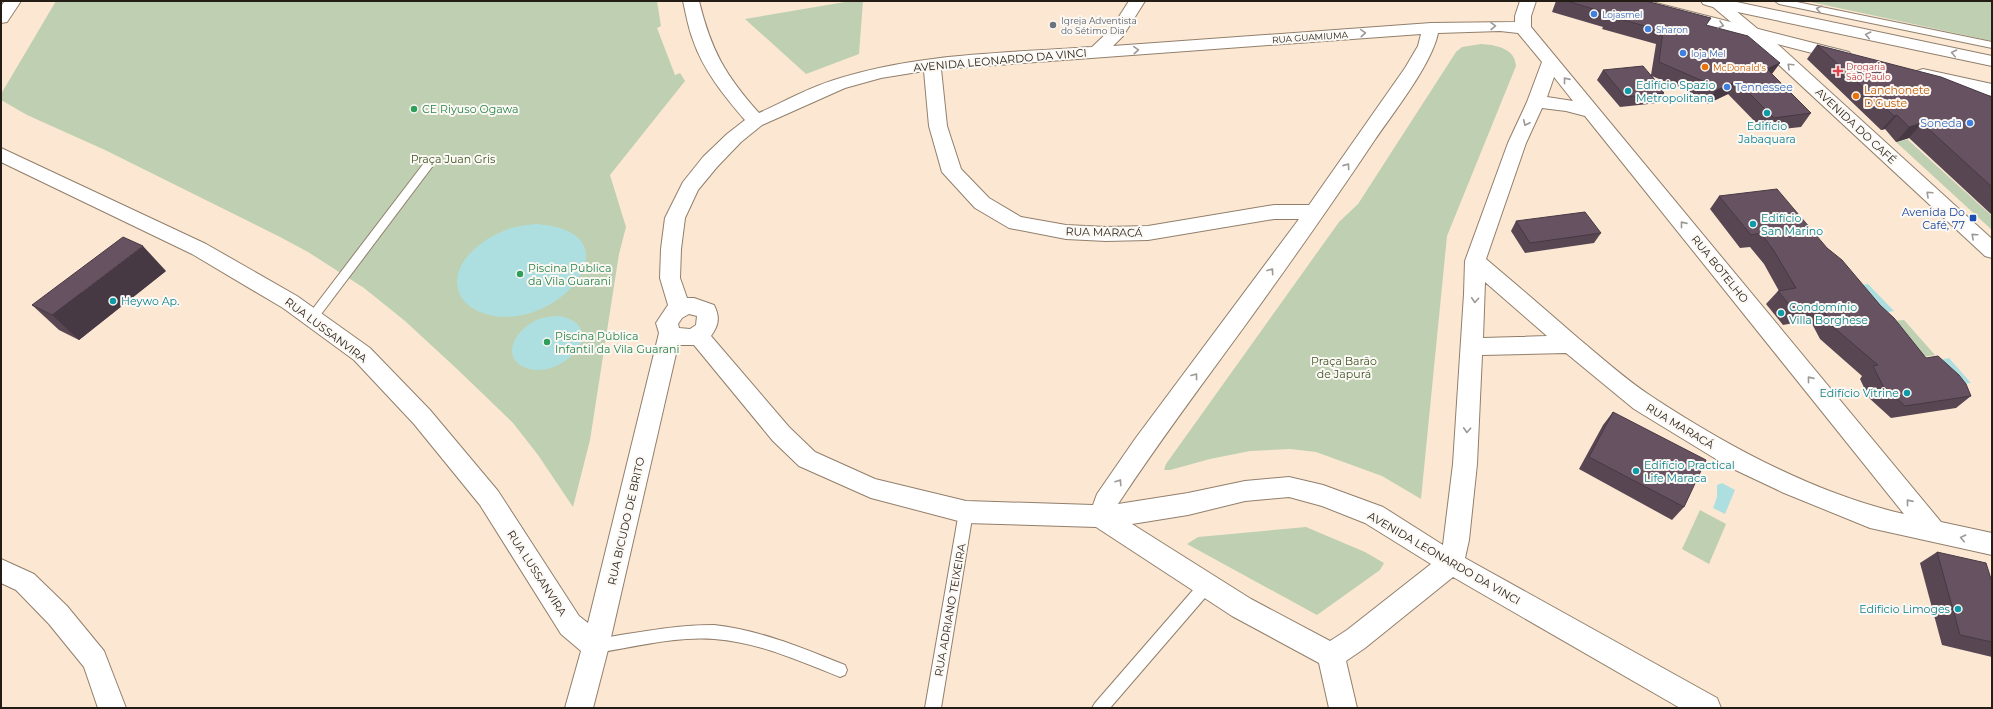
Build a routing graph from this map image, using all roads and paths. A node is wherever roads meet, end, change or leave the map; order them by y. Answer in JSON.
{"nodes":[{"id":1,"x":13,"y":1,"type":"edge"},
{"id":2,"x":691,"y":1,"type":"edge"},
{"id":3,"x":1137,"y":1,"type":"edge"},
{"id":4,"x":1528,"y":1,"type":"edge"},
{"id":5,"x":1629,"y":1,"type":"edge"},
{"id":6,"x":1779,"y":1,"type":"edge"},
{"id":7,"x":1714,"y":2,"type":"edge"},
{"id":8,"x":1,"y":18,"type":"edge"},
{"id":9,"x":1431,"y":28,"type":"junction"},
{"id":10,"x":1523,"y":28,"type":"junction"},
{"id":11,"x":1757,"y":35,"type":"junction"},
{"id":12,"x":1939,"y":35,"type":"junction"},
{"id":13,"x":1906,"y":43,"type":"junction"},
{"id":14,"x":1992,"y":45,"type":"edge"},
{"id":15,"x":1097,"y":52,"type":"junction"},
{"id":16,"x":1856,"y":59,"type":"edge"},
{"id":17,"x":1551,"y":61,"type":"junction"},
{"id":18,"x":1992,"y":61,"type":"edge"},
{"id":19,"x":932,"y":64,"type":"junction"},
{"id":20,"x":1906,"y":71,"type":"edge"},
{"id":21,"x":1992,"y":90,"type":"edge"},
{"id":22,"x":1536,"y":102,"type":"junction"},
{"id":23,"x":1593,"y":112,"type":"junction"},
{"id":24,"x":756,"y":121,"type":"junction"},
{"id":25,"x":1,"y":154,"type":"edge"},
{"id":26,"x":428,"y":165,"type":"dead end"},
{"id":27,"x":1313,"y":212,"type":"junction"},
{"id":28,"x":1992,"y":251,"type":"edge"},
{"id":29,"x":1475,"y":261,"type":"junction"},
{"id":30,"x":680,"y":308,"type":"junction"},
{"id":31,"x":312,"y":318,"type":"junction"},
{"id":32,"x":670,"y":333,"type":"junction"},
{"id":33,"x":698,"y":335,"type":"junction"},
{"id":34,"x":1571,"y":344,"type":"junction"},
{"id":35,"x":1471,"y":347,"type":"junction"},
{"id":36,"x":966,"y":512,"type":"junction"},
{"id":37,"x":1100,"y":516,"type":"junction"},
{"id":38,"x":1934,"y":532,"type":"junction"},
{"id":39,"x":1992,"y":544,"type":"edge"},
{"id":40,"x":1451,"y":563,"type":"junction"},
{"id":41,"x":1,"y":571,"type":"edge"},
{"id":42,"x":1205,"y":587,"type":"junction"},
{"id":43,"x":596,"y":646,"type":"junction"},
{"id":44,"x":1331,"y":655,"type":"junction"},
{"id":45,"x":840,"y":670,"type":"dead end"},
{"id":46,"x":587,"y":701,"type":"edge"},
{"id":47,"x":112,"y":708,"type":"edge"},
{"id":48,"x":933,"y":708,"type":"edge"},
{"id":49,"x":1100,"y":708,"type":"edge"},
{"id":50,"x":1344,"y":708,"type":"edge"},
{"id":51,"x":1707,"y":708,"type":"edge"}],
"edges":[{"from":1,"to":8,"type":"street"},
{"from":2,"to":24,"type":"street"},
{"from":3,"to":15,"type":"street","name":"AVENIDA LEONARDO DA VINCI"},
{"from":4,"to":10,"type":"street"},
{"from":5,"to":11,"type":"street","one_way":true},
{"from":12,"to":6,"type":"lane","one_way":true},
{"from":7,"to":11,"type":"street","name":"AVENIDA DO CAFÉ"},
{"from":13,"to":7,"type":"street","one_way":true},
{"from":9,"to":10,"type":"street","name":"RUA GUAMIUMA","one_way":true},
{"from":15,"to":9,"type":"street","name":"RUA GUAMIUMA","one_way":true},
{"from":27,"to":9,"type":"street","one_way":true},
{"from":10,"to":17,"type":"street","name":"RUA BOTELHO"},
{"from":11,"to":16,"type":"street"},
{"from":28,"to":11,"type":"street","name":"AVENIDA DO CAFÉ","one_way":true},
{"from":12,"to":13,"type":"street"},
{"from":12,"to":14,"type":"lane"},
{"from":18,"to":13,"type":"street","one_way":true},
{"from":15,"to":19,"type":"street","name":"AVENIDA LEONARDO DA VINCI"},
{"from":17,"to":22,"type":"street"},
{"from":23,"to":17,"type":"street","name":"RUA BOTELHO","one_way":true},
{"from":19,"to":24,"type":"street","name":"AVENIDA LEONARDO DA VINCI"},
{"from":19,"to":27,"type":"street","name":"RUA MARACÁ"},
{"from":20,"to":21,"type":"street"},
{"from":22,"to":23,"type":"street"},
{"from":22,"to":29,"type":"street","one_way":true},
{"from":38,"to":23,"type":"street","name":"RUA BOTELHO","one_way":true},
{"from":24,"to":30,"type":"street","name":"AVENIDA LEONARDO DA VINCI"},
{"from":25,"to":31,"type":"street","name":"RUA LUSSANVIRA"},
{"from":26,"to":31,"type":"lane"},
{"from":37,"to":27,"type":"street","one_way":true},
{"from":29,"to":34,"type":"street","name":"RUA MARACÁ"},
{"from":29,"to":35,"type":"street","one_way":true},
{"from":30,"to":32,"type":"street"},
{"from":30,"to":33,"type":"street"},
{"from":31,"to":43,"type":"street","name":"RUA LUSSANVIRA"},
{"from":32,"to":33,"type":"street"},
{"from":32,"to":43,"type":"street","name":"RUA BICUDO DE BRITO"},
{"from":33,"to":36,"type":"street","name":"AVENIDA LEONARDO DA VINCI"},
{"from":34,"to":35,"type":"street"},
{"from":34,"to":38,"type":"street","name":"RUA MARACÁ"},
{"from":35,"to":40,"type":"street","one_way":true},
{"from":36,"to":37,"type":"street","name":"AVENIDA LEONARDO DA VINCI"},
{"from":36,"to":48,"type":"lane","name":"RUA ADRIANO TEIXEIRA"},
{"from":37,"to":40,"type":"street","name":"AVENIDA LEONARDO DA VINCI"},
{"from":37,"to":42,"type":"street"},
{"from":39,"to":38,"type":"street","name":"RUA MARACÁ","one_way":true},
{"from":40,"to":44,"type":"street"},
{"from":40,"to":51,"type":"street","name":"AVENIDA LEONARDO DA VINCI"},
{"from":41,"to":47,"type":"street"},
{"from":42,"to":44,"type":"street"},
{"from":42,"to":49,"type":"lane"},
{"from":43,"to":45,"type":"lane"},
{"from":43,"to":46,"type":"street","name":"RUA BICUDO DE BRITO"},
{"from":44,"to":50,"type":"street"}]}
